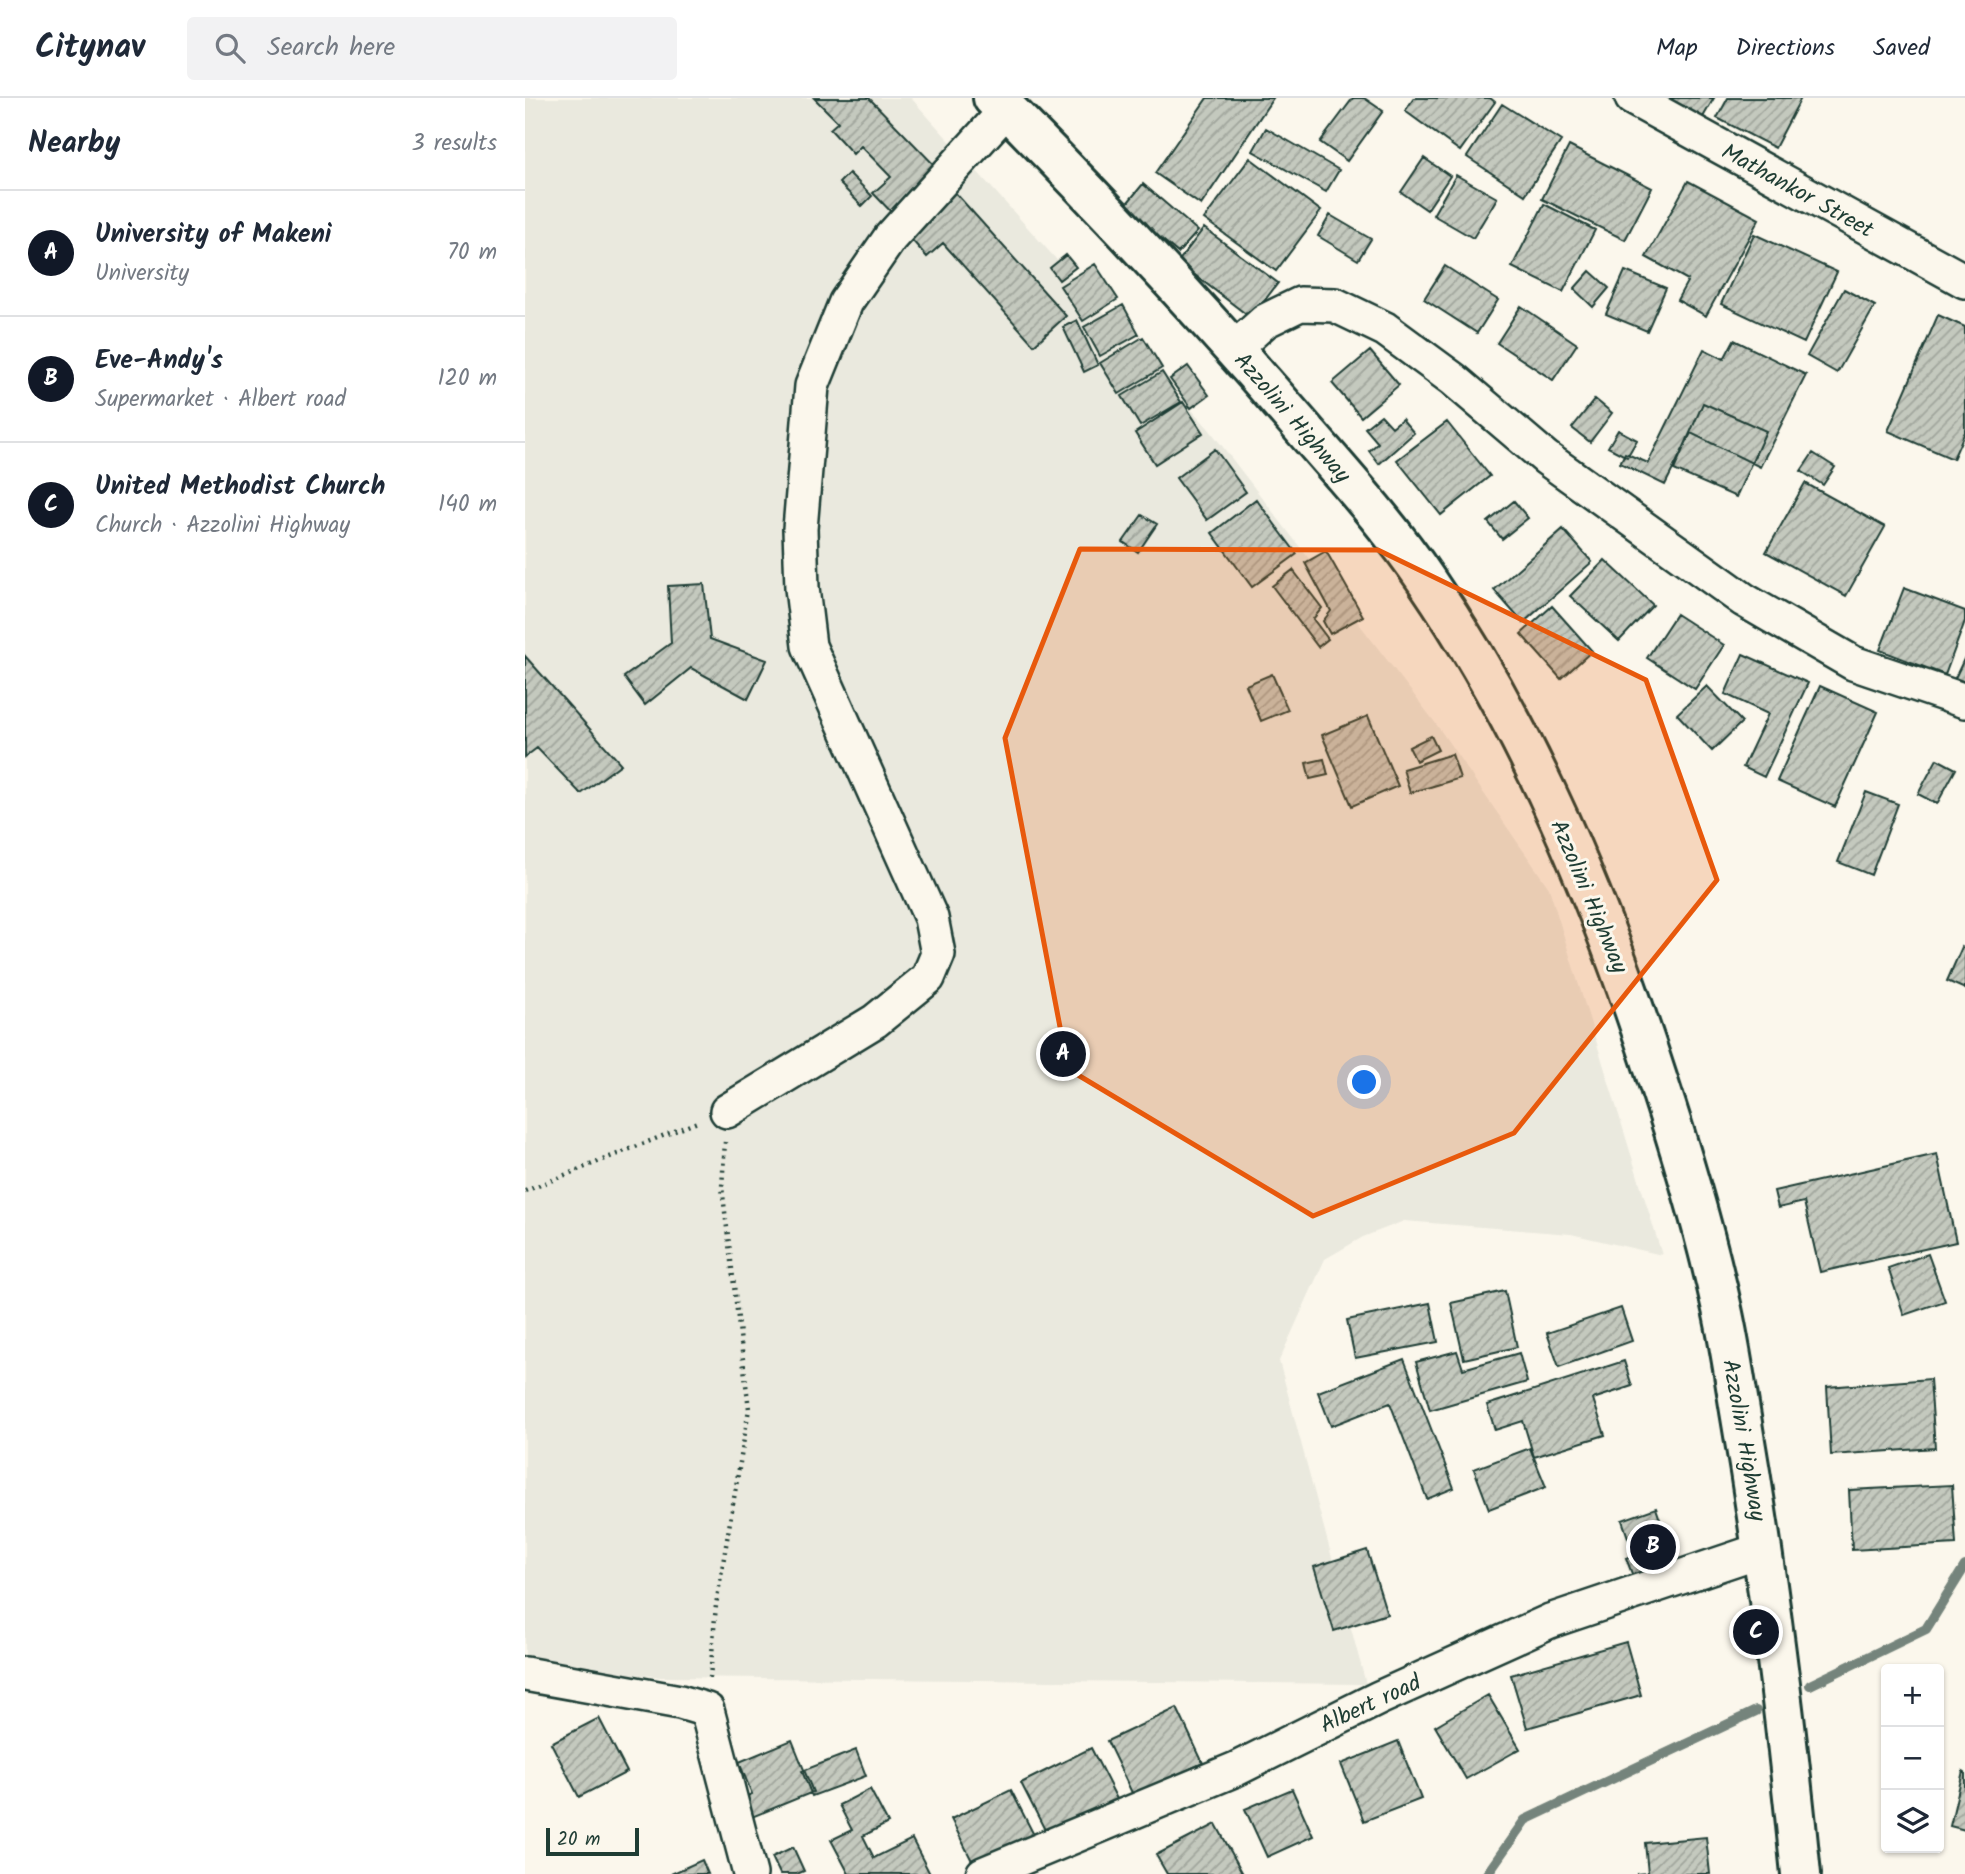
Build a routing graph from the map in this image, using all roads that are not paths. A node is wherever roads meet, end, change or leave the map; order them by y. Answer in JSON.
{"nodes":[{"id":1,"x":1632,"y":98,"type":"edge"},
{"id":2,"x":1000,"y":103,"type":"edge"},
{"id":3,"x":1965,"y":281,"type":"edge"},
{"id":4,"x":1234,"y":349,"type":"junction"},
{"id":5,"x":1965,"y":701,"type":"edge"},
{"id":6,"x":727,"y":1111,"type":"road end"},
{"id":7,"x":1764,"y":1549,"type":"junction"},
{"id":8,"x":525,"y":1674,"type":"edge"},
{"id":9,"x":750,"y":1874,"type":"edge"},
{"id":10,"x":983,"y":1874,"type":"edge"},
{"id":11,"x":1801,"y":1874,"type":"edge"}],
"edges":[{"from":1,"to":3,"type":"street","name":"Mathankor Street"},
{"from":2,"to":4,"type":"main road","name":"Azzolini Highway"},
{"from":2,"to":6,"type":"street"},
{"from":4,"to":5,"type":"street"},
{"from":4,"to":7,"type":"main road","name":"Azzolini Highway"},
{"from":7,"to":10,"type":"street","name":"Albert road"},
{"from":7,"to":11,"type":"main road","name":"Azzolini Highway"},
{"from":8,"to":9,"type":"street"}]}
